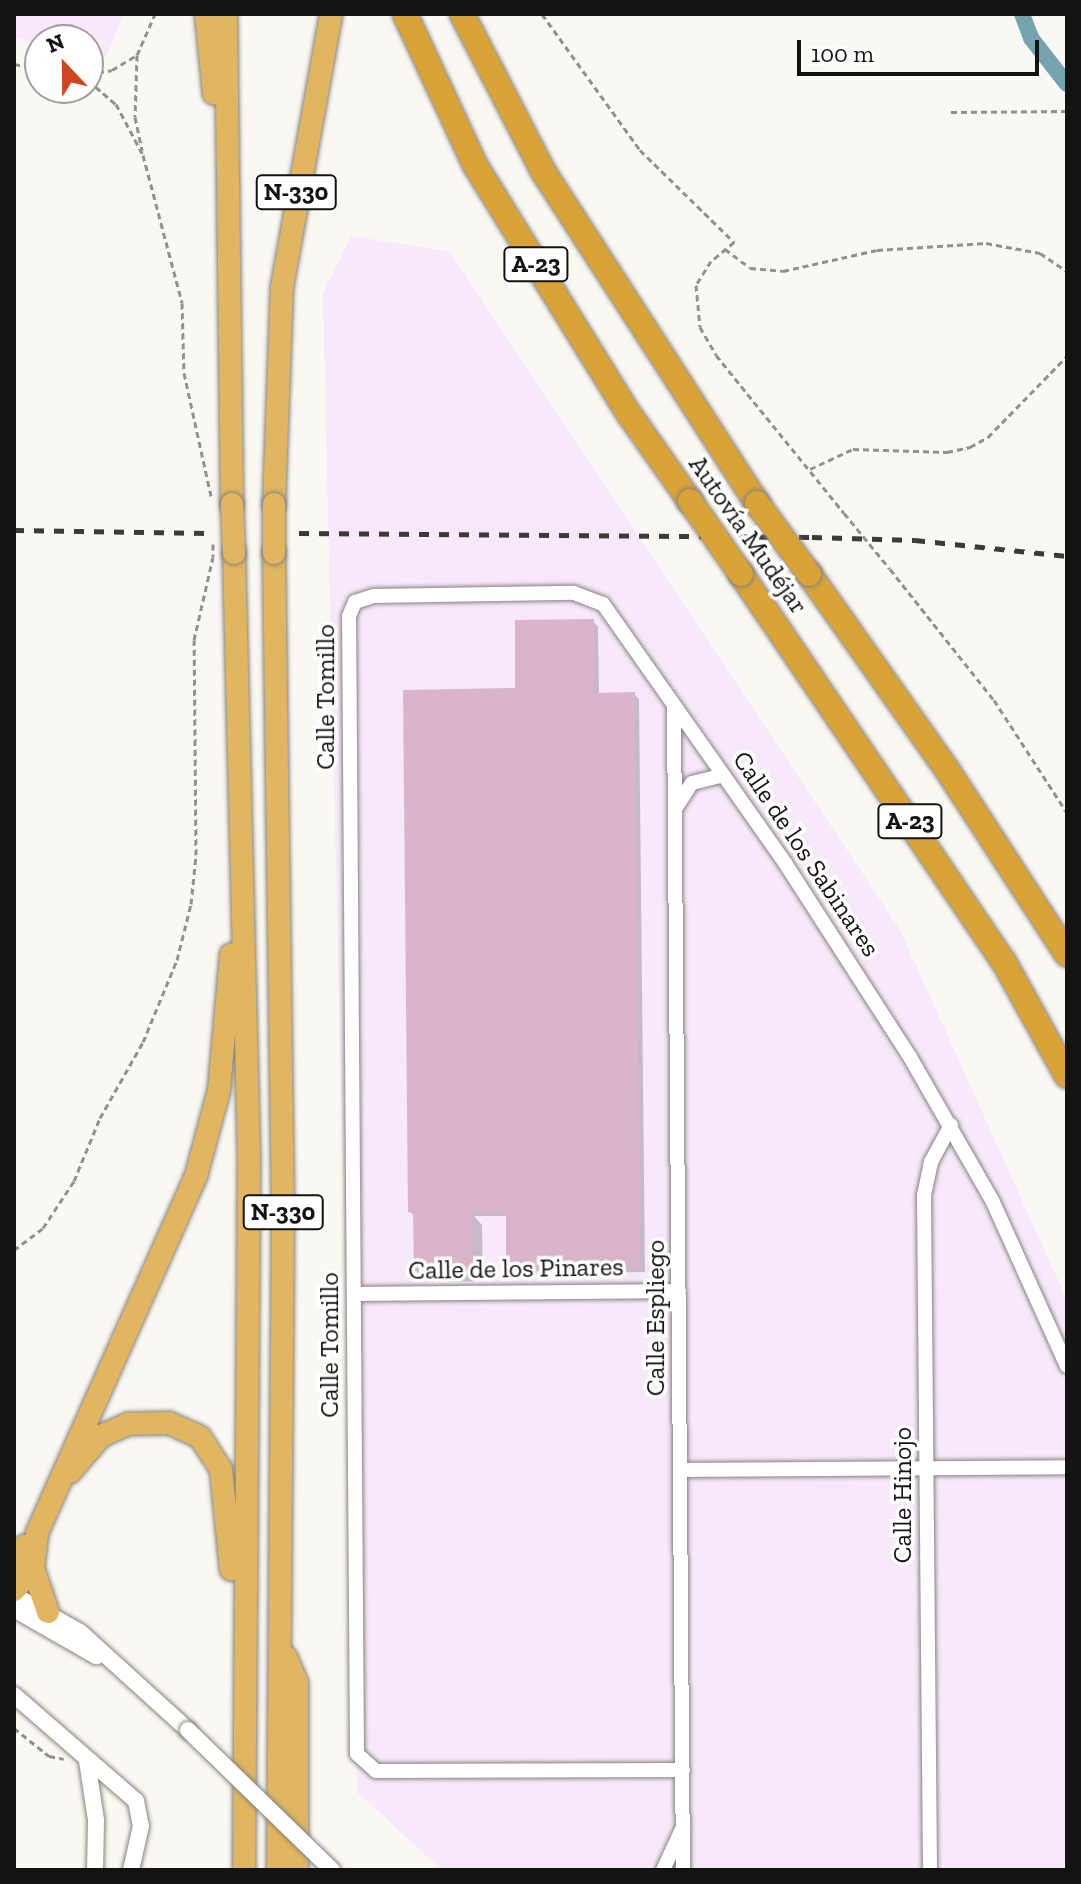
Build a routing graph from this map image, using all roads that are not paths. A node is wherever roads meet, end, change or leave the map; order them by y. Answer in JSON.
{"nodes":[{"id":1,"x":206,"y":14,"type":"edge"},
{"id":2,"x":226,"y":14,"type":"edge"},
{"id":3,"x":331,"y":14,"type":"edge"},
{"id":4,"x":405,"y":14,"type":"edge"},
{"id":5,"x":462,"y":14,"type":"edge"},
{"id":6,"x":227,"y":210,"type":"junction"},
{"id":7,"x":355,"y":602,"type":"joint"},
{"id":8,"x":674,"y":706,"type":"junction"},
{"id":9,"x":723,"y":775,"type":"junction"},
{"id":10,"x":675,"y":809,"type":"junction"},
{"id":11,"x":240,"y":887,"type":"junction"},
{"id":12,"x":1067,"y":954,"type":"edge"},
{"id":13,"x":1067,"y":1076,"type":"edge"},
{"id":14,"x":951,"y":1125,"type":"junction"},
{"id":15,"x":679,"y":1291,"type":"junction"},
{"id":16,"x":354,"y":1294,"type":"junction"},
{"id":17,"x":1067,"y":1366,"type":"edge"},
{"id":18,"x":1067,"y":1467,"type":"edge"},
{"id":19,"x":927,"y":1468,"type":"junction"},
{"id":20,"x":681,"y":1470,"type":"junction"},
{"id":21,"x":60,"y":1485,"type":"junction"},
{"id":22,"x":25,"y":1543,"type":"edge"},
{"id":23,"x":23,"y":1569,"type":"edge"},
{"id":24,"x":14,"y":1592,"type":"edge"},
{"id":25,"x":26,"y":1615,"type":"edge"},
{"id":26,"x":282,"y":1648,"type":"junction"},
{"id":27,"x":245,"y":1666,"type":"junction"},
{"id":28,"x":14,"y":1695,"type":"edge"},
{"id":29,"x":85,"y":1759,"type":"junction"},
{"id":30,"x":683,"y":1770,"type":"junction"},
{"id":31,"x":684,"y":1827,"type":"junction"},
{"id":32,"x":95,"y":1870,"type":"edge"},
{"id":33,"x":131,"y":1870,"type":"edge"},
{"id":34,"x":244,"y":1870,"type":"edge"},
{"id":35,"x":278,"y":1870,"type":"edge"},
{"id":36,"x":297,"y":1870,"type":"edge"},
{"id":37,"x":332,"y":1870,"type":"edge"},
{"id":38,"x":663,"y":1870,"type":"edge"},
{"id":39,"x":683,"y":1870,"type":"edge"},
{"id":40,"x":930,"y":1870,"type":"edge"}],
"edges":[{"from":1,"to":6,"type":"highway"},
{"from":2,"to":6,"type":"highway","number":"N-330"},
{"from":3,"to":26,"type":"highway","number":"N-330","bridge":true},
{"from":4,"to":13,"type":"highway","name":"Autovía Mudéjar","number":"A-23","bridge":true},
{"from":5,"to":12,"type":"highway","name":"Autovía Mudéjar","number":"A-23","bridge":true},
{"from":6,"to":11,"type":"highway","number":"N-330","bridge":true},
{"from":7,"to":8,"type":"street","name":"Calle de los Sabinares"},
{"from":7,"to":16,"type":"street","name":"Calle Tomillo"},
{"from":8,"to":9,"type":"street","name":"Calle de los Sabinares"},
{"from":8,"to":10,"type":"street","name":"Calle Espliego"},
{"from":9,"to":10,"type":"street"},
{"from":9,"to":14,"type":"street","name":"Calle de los Sabinares"},
{"from":10,"to":15,"type":"street","name":"Calle Espliego"},
{"from":11,"to":21,"type":"highway"},
{"from":11,"to":27,"type":"highway","number":"N-330"},
{"from":14,"to":17,"type":"street","name":"Calle de los Sabinares"},
{"from":14,"to":19,"type":"street","name":"Calle Hinojo"},
{"from":15,"to":16,"type":"street","name":"Calle de los Pinares"},
{"from":15,"to":20,"type":"street","name":"Calle Espliego"},
{"from":16,"to":30,"type":"street","name":"Calle Tomillo"},
{"from":18,"to":19,"type":"street"},
{"from":19,"to":20,"type":"street"},
{"from":19,"to":40,"type":"street","name":"Calle Hinojo"},
{"from":20,"to":30,"type":"street","name":"Calle Espliego"},
{"from":21,"to":22,"type":"highway"},
{"from":21,"to":27,"type":"highway"},
{"from":22,"to":23,"type":"highway"},
{"from":23,"to":24,"type":"highway"},
{"from":23,"to":25,"type":"highway"},
{"from":24,"to":25,"type":"street"},
{"from":25,"to":37,"type":"street","bridge":true},
{"from":26,"to":35,"type":"highway","number":"N-330"},
{"from":26,"to":36,"type":"highway"},
{"from":27,"to":34,"type":"highway","number":"N-330"},
{"from":28,"to":29,"type":"street"},
{"from":29,"to":32,"type":"street"},
{"from":29,"to":33,"type":"street"},
{"from":30,"to":31,"type":"street","name":"Calle Espliego"},
{"from":31,"to":38,"type":"street","name":"Calle Espliego"},
{"from":31,"to":39,"type":"street","name":"Calle Espliego"}]}
